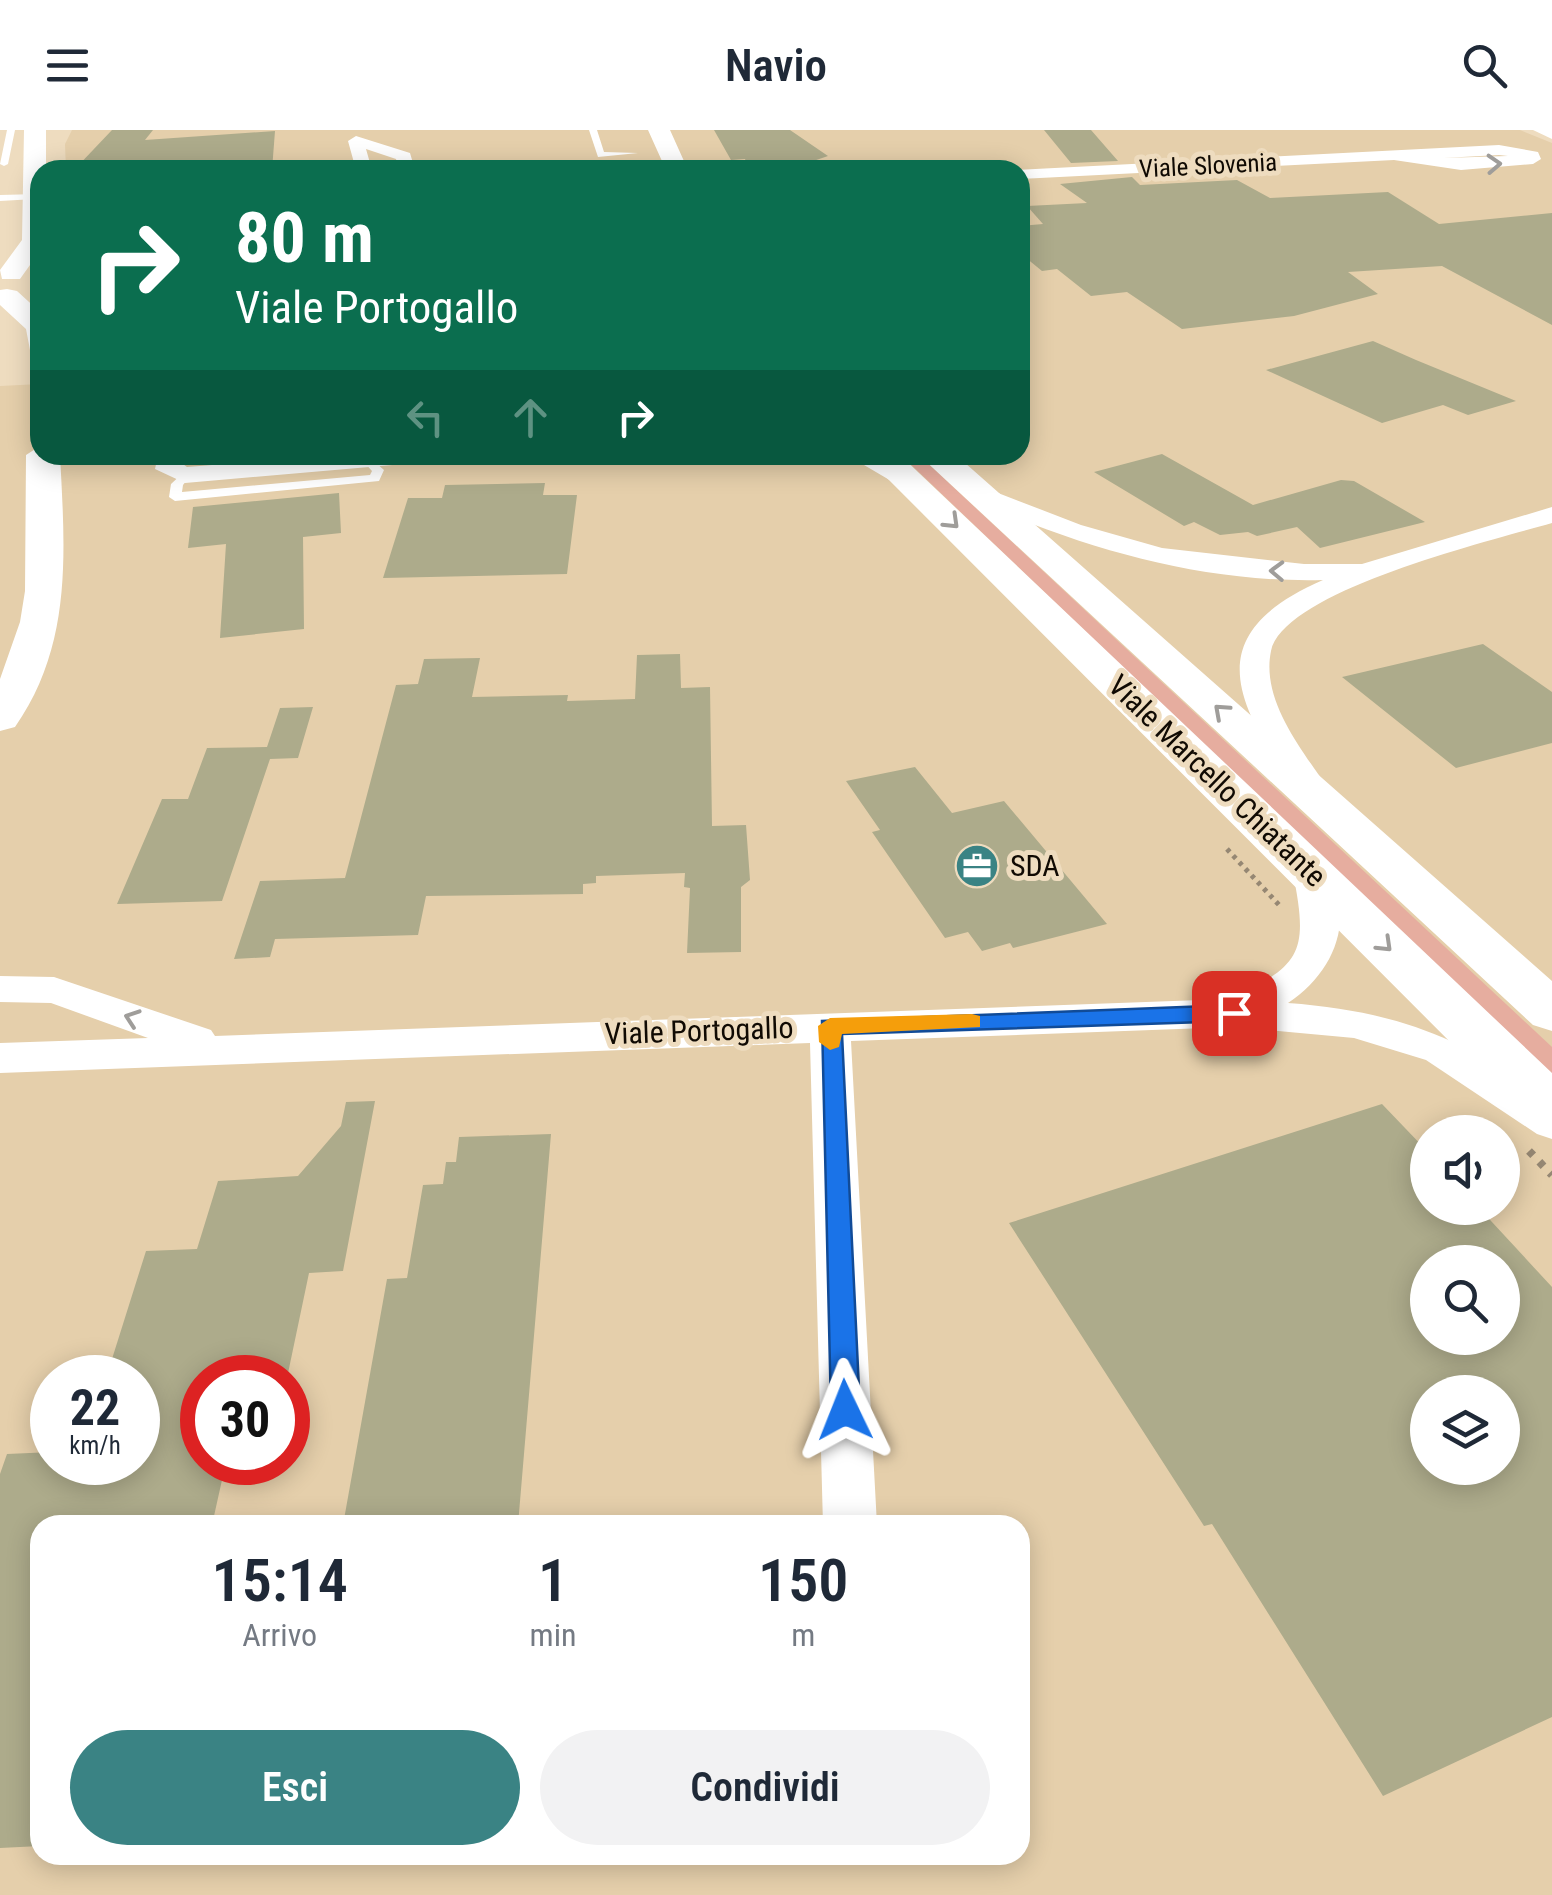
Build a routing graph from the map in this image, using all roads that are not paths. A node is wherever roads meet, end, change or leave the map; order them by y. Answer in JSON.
{"nodes":[{"id":1,"x":593,"y":130,"type":"edge"},
{"id":2,"x":624,"y":130,"type":"edge"},
{"id":3,"x":659,"y":130,"type":"edge"},
{"id":4,"x":1544,"y":130,"type":"edge"},
{"id":5,"x":7,"y":132,"type":"edge"},
{"id":6,"x":1552,"y":133,"type":"edge"},
{"id":7,"x":355,"y":135,"type":"edge"},
{"id":8,"x":34,"y":144,"type":"edge"},
{"id":9,"x":3,"y":150,"type":"edge"},
{"id":10,"x":1397,"y":156,"type":"junction"},
{"id":11,"x":361,"y":160,"type":"edge"},
{"id":12,"x":405,"y":160,"type":"edge"},
{"id":13,"x":627,"y":160,"type":"edge"},
{"id":14,"x":637,"y":160,"type":"edge"},
{"id":15,"x":675,"y":160,"type":"edge"},
{"id":16,"x":2,"y":167,"type":"edge"},
{"id":17,"x":1030,"y":174,"type":"edge"},
{"id":18,"x":30,"y":196,"type":"edge"},
{"id":19,"x":0,"y":198,"type":"edge"},
{"id":20,"x":30,"y":258,"type":"edge"},
{"id":21,"x":4,"y":286,"type":"edge"},
{"id":22,"x":30,"y":295,"type":"edge"},
{"id":23,"x":30,"y":316,"type":"edge"},
{"id":24,"x":43,"y":465,"type":"edge"},
{"id":25,"x":910,"y":465,"type":"edge"},
{"id":26,"x":913,"y":465,"type":"edge"},
{"id":27,"x":980,"y":494,"type":"junction"},
{"id":28,"x":1552,"y":516,"type":"edge"},
{"id":29,"x":1374,"y":570,"type":"junction"},
{"id":30,"x":0,"y":718,"type":"edge"},
{"id":31,"x":1319,"y":799,"type":"junction"},
{"id":32,"x":1311,"y":873,"type":"junction"},
{"id":33,"x":0,"y":988,"type":"edge"},
{"id":34,"x":1552,"y":1012,"type":"edge"},
{"id":35,"x":1234,"y":1013,"type":"junction"},
{"id":36,"x":830,"y":1026,"type":"junction"},
{"id":37,"x":225,"y":1048,"type":"junction"},
{"id":38,"x":0,"y":1058,"type":"edge"},
{"id":39,"x":1552,"y":1108,"type":"edge"},
{"id":40,"x":1535,"y":1131,"type":"edge"},
{"id":41,"x":850,"y":1515,"type":"edge"}],
"edges":[{"from":1,"to":13,"type":"lane"},
{"from":2,"to":14,"type":"street"},
{"from":3,"to":15,"type":"street"},
{"from":4,"to":6,"type":"street"},
{"from":5,"to":8,"type":"lane"},
{"from":5,"to":9,"type":"lane"},
{"from":7,"to":11,"type":"street"},
{"from":7,"to":12,"type":"street"},
{"from":8,"to":9,"type":"lane"},
{"from":8,"to":16,"type":"lane"},
{"from":9,"to":16,"type":"lane"},
{"from":10,"to":10,"type":"street","name":"Viale Slovenia","one_way":true},
{"from":10,"to":17,"type":"street","name":"Viale Slovenia"},
{"from":18,"to":19,"type":"lane"},
{"from":20,"to":21,"type":"street"},
{"from":21,"to":22,"type":"street"},
{"from":21,"to":23,"type":"street"},
{"from":24,"to":30,"type":"street"},
{"from":25,"to":32,"type":"street","name":"Viale Marcello Chiatante","one_way":true},
{"from":26,"to":27,"type":"street","name":"Viale Marcello Chiatante"},
{"from":29,"to":27,"type":"street","one_way":true},
{"from":31,"to":27,"type":"street","name":"Viale Marcello Chiatante","one_way":true},
{"from":28,"to":29,"type":"street"},
{"from":29,"to":31,"type":"street"},
{"from":31,"to":34,"type":"street","name":"Viale Marcello Chiatante"},
{"from":32,"to":35,"type":"street","name":"Viale Portogallo"},
{"from":32,"to":39,"type":"street","name":"Viale Marcello Chiatante","one_way":true},
{"from":37,"to":33,"type":"street","name":"Viale Portogallo","one_way":true},
{"from":35,"to":36,"type":"street","name":"Viale Portogallo"},
{"from":35,"to":40,"type":"street","name":"Viale Portogallo"},
{"from":36,"to":37,"type":"street","name":"Viale Portogallo"},
{"from":36,"to":41,"type":"street"},
{"from":37,"to":38,"type":"street","name":"Viale Portogallo"}]}
